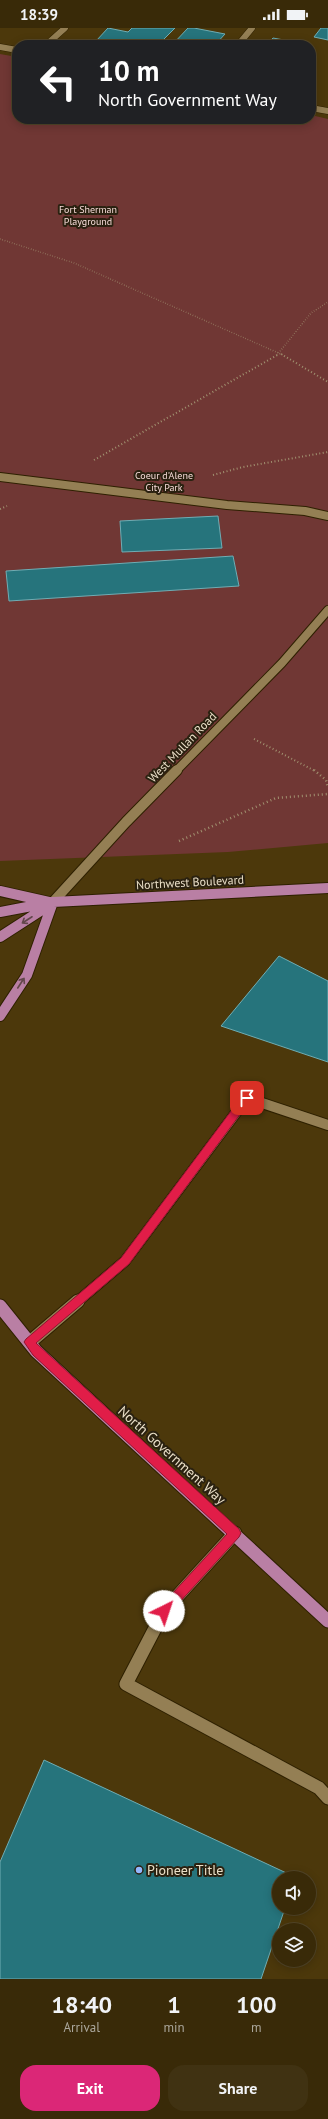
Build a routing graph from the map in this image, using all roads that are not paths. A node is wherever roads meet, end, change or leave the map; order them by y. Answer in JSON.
{"nodes":[{"id":1,"x":65,"y":28,"type":"edge"},
{"id":2,"x":252,"y":28,"type":"edge"},
{"id":3,"x":52,"y":40,"type":"edge"},
{"id":4,"x":242,"y":40,"type":"edge"},
{"id":5,"x":0,"y":47,"type":"edge"},
{"id":6,"x":12,"y":49,"type":"edge"},
{"id":7,"x":316,"y":109,"type":"edge"},
{"id":8,"x":328,"y":111,"type":"edge"},
{"id":9,"x":0,"y":477,"type":"edge"},
{"id":10,"x":328,"y":516,"type":"edge"},
{"id":11,"x":328,"y":610,"type":"edge"},
{"id":12,"x":328,"y":888,"type":"edge"},
{"id":13,"x":0,"y":891,"type":"edge"},
{"id":14,"x":53,"y":902,"type":"junction"},
{"id":15,"x":0,"y":912,"type":"edge"},
{"id":16,"x":0,"y":937,"type":"edge"},
{"id":17,"x":0,"y":1016,"type":"edge"},
{"id":18,"x":328,"y":1125,"type":"edge"},
{"id":19,"x":0,"y":1306,"type":"edge"},
{"id":20,"x":30,"y":1342,"type":"junction"},
{"id":21,"x":235,"y":1533,"type":"junction"},
{"id":22,"x":328,"y":1621,"type":"edge"},
{"id":23,"x":328,"y":1798,"type":"edge"}],
"edges":[{"from":1,"to":3,"type":"street"},
{"from":2,"to":4,"type":"street"},
{"from":5,"to":6,"type":"street"},
{"from":7,"to":8,"type":"street"},
{"from":9,"to":10,"type":"street"},
{"from":11,"to":14,"type":"street","name":"West Mullan Road"},
{"from":12,"to":14,"type":"main road","name":"Northwest Boulevard"},
{"from":13,"to":14,"type":"main road","name":"Northwest Boulevard"},
{"from":14,"to":15,"type":"main road","name":"Northwest Boulevard"},
{"from":14,"to":16,"type":"main road","one_way":true},
{"from":17,"to":14,"type":"main road","one_way":true},
{"from":18,"to":20,"type":"street"},
{"from":19,"to":20,"type":"main road","name":"North Government Way"},
{"from":20,"to":21,"type":"main road","name":"North Government Way"},
{"from":21,"to":22,"type":"main road","name":"North Government Way"},
{"from":21,"to":23,"type":"street"}]}
